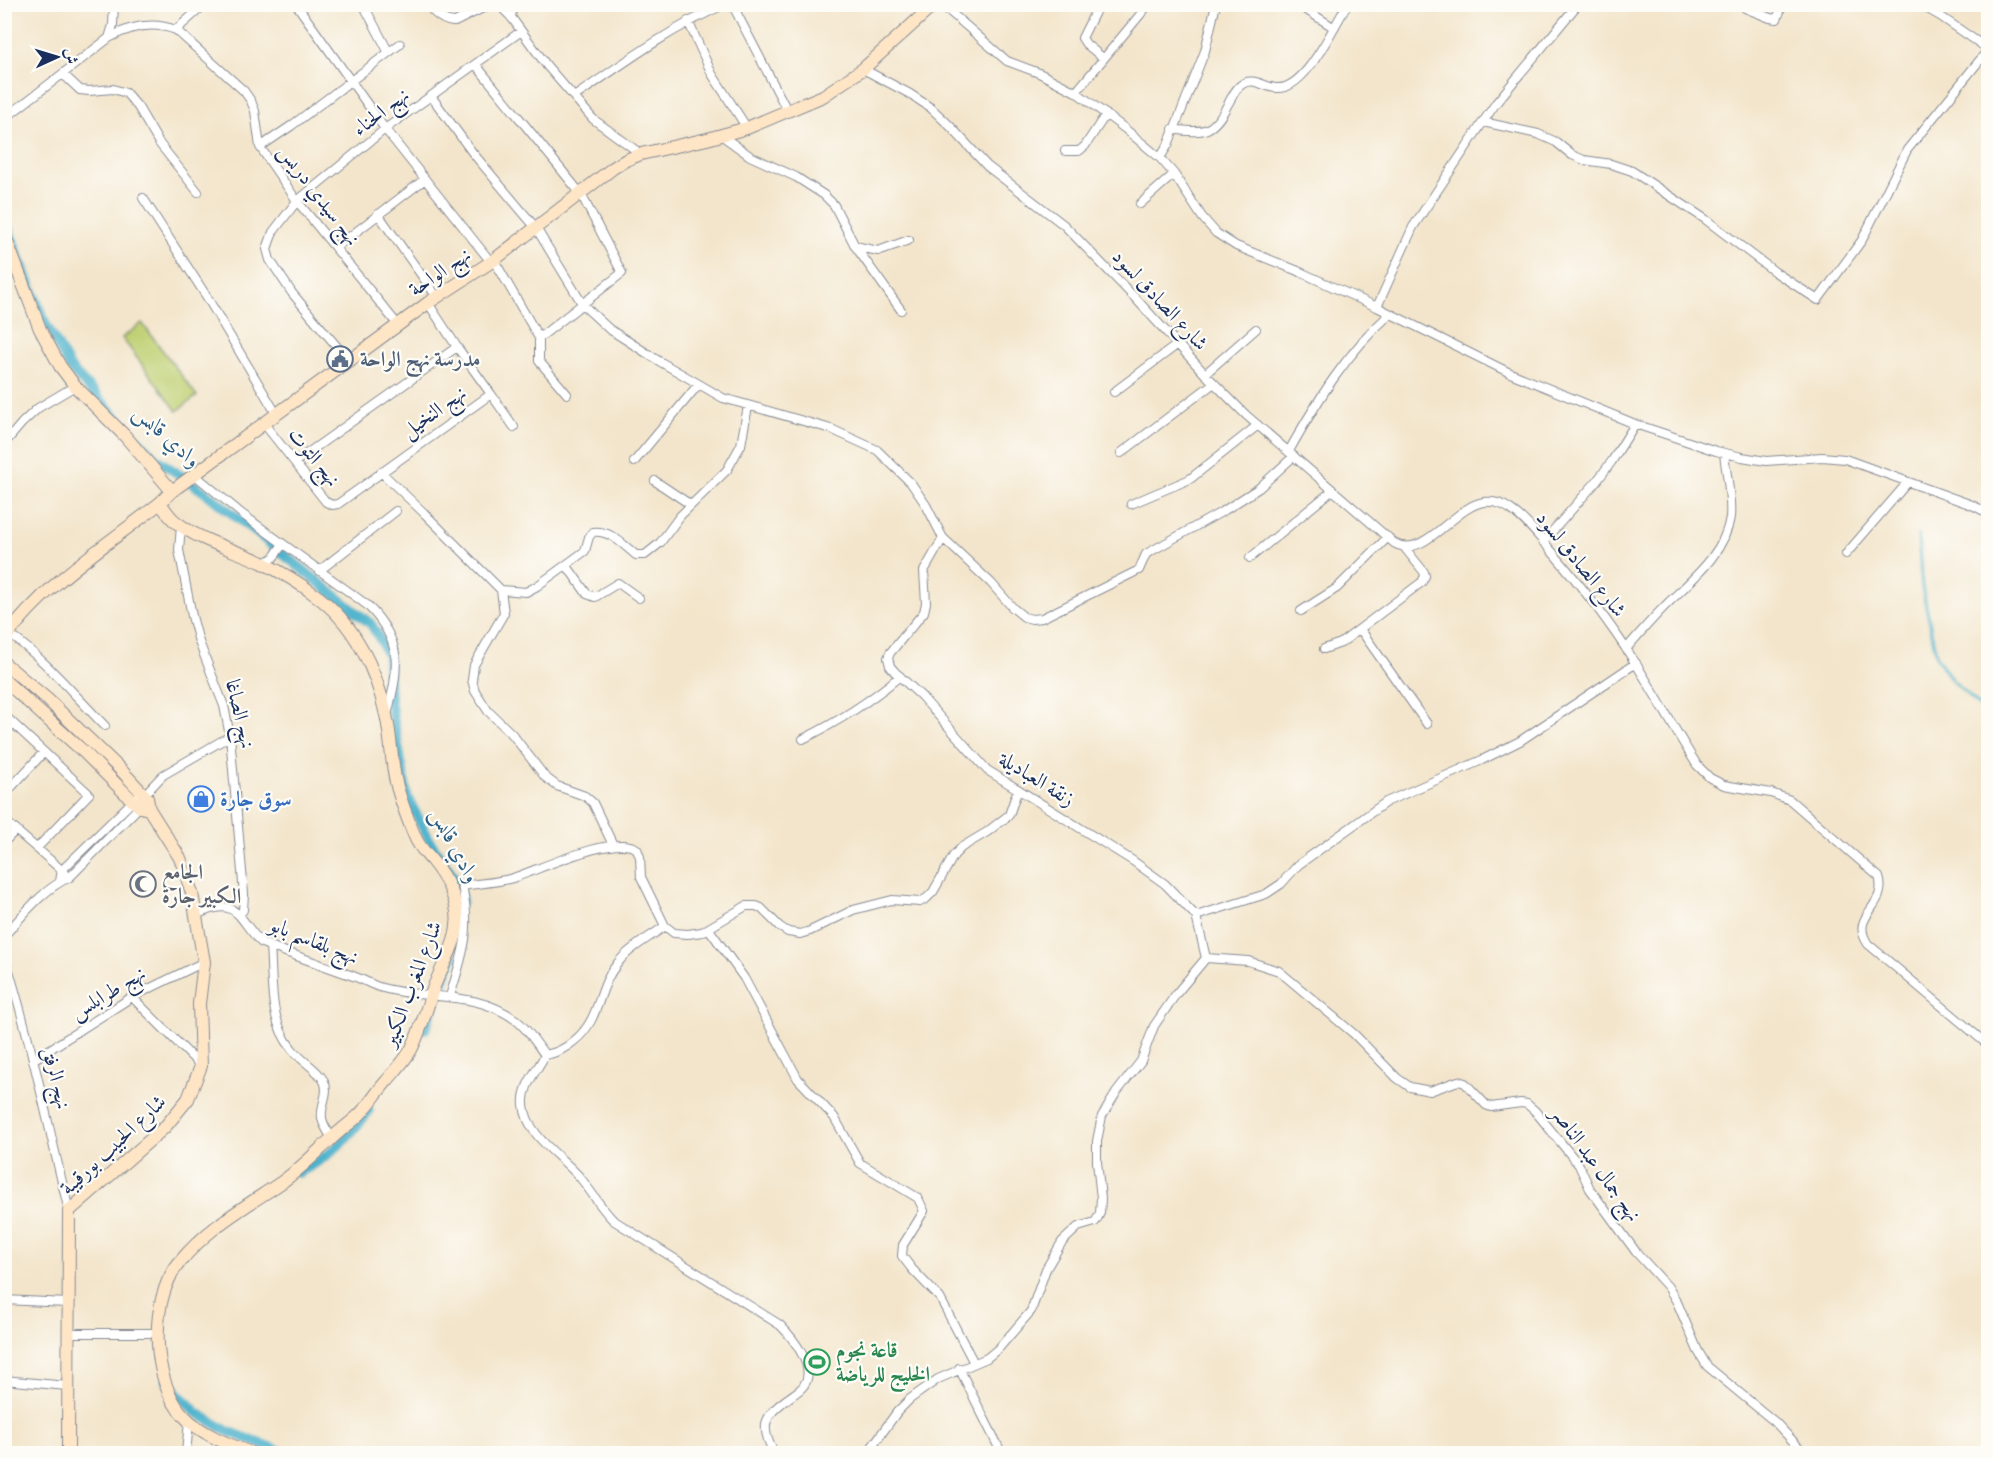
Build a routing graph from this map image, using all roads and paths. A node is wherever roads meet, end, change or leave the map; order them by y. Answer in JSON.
{"nodes":[{"id":1,"x":114,"y":4,"type":"edge"},
{"id":2,"x":204,"y":4,"type":"edge"},
{"id":3,"x":296,"y":4,"type":"edge"},
{"id":4,"x":363,"y":4,"type":"edge"},
{"id":5,"x":426,"y":4,"type":"edge"},
{"id":6,"x":491,"y":4,"type":"edge"},
{"id":7,"x":498,"y":4,"type":"edge"},
{"id":8,"x":513,"y":4,"type":"edge"},
{"id":9,"x":725,"y":4,"type":"edge"},
{"id":10,"x":732,"y":4,"type":"edge"},
{"id":11,"x":935,"y":4,"type":"edge"},
{"id":12,"x":940,"y":4,"type":"edge"},
{"id":13,"x":1096,"y":4,"type":"edge"},
{"id":14,"x":1149,"y":4,"type":"edge"},
{"id":15,"x":1216,"y":4,"type":"edge"},
{"id":16,"x":1297,"y":4,"type":"edge"},
{"id":17,"x":1348,"y":4,"type":"edge"},
{"id":18,"x":1578,"y":4,"type":"edge"},
{"id":19,"x":1784,"y":4,"type":"edge"},
{"id":20,"x":1919,"y":4,"type":"edge"},
{"id":21,"x":1745,"y":8,"type":"dead end"},
{"id":22,"x":511,"y":17,"type":"junction"},
{"id":23,"x":688,"y":21,"type":"junction"},
{"id":24,"x":1334,"y":27,"type":"junction"},
{"id":25,"x":176,"y":30,"type":"junction"},
{"id":26,"x":520,"y":32,"type":"junction"},
{"id":27,"x":109,"y":38,"type":"junction"},
{"id":28,"x":400,"y":44,"type":"dead end"},
{"id":29,"x":1989,"y":49,"type":"edge"},
{"id":30,"x":388,"y":51,"type":"junction"},
{"id":31,"x":1103,"y":58,"type":"junction"},
{"id":32,"x":476,"y":65,"type":"junction"},
{"id":33,"x":863,"y":69,"type":"junction"},
{"id":34,"x":64,"y":75,"type":"junction"},
{"id":35,"x":350,"y":80,"type":"junction"},
{"id":36,"x":1076,"y":92,"type":"junction"},
{"id":37,"x":431,"y":96,"type":"junction"},
{"id":38,"x":574,"y":97,"type":"junction"},
{"id":39,"x":788,"y":112,"type":"junction"},
{"id":40,"x":1106,"y":114,"type":"junction"},
{"id":41,"x":4,"y":119,"type":"edge"},
{"id":42,"x":1483,"y":122,"type":"junction"},
{"id":43,"x":747,"y":128,"type":"junction"},
{"id":44,"x":385,"y":129,"type":"junction"},
{"id":45,"x":1173,"y":129,"type":"junction"},
{"id":46,"x":721,"y":135,"type":"junction"},
{"id":47,"x":260,"y":147,"type":"junction"},
{"id":48,"x":1065,"y":152,"type":"dead end"},
{"id":49,"x":641,"y":154,"type":"junction"},
{"id":50,"x":1160,"y":158,"type":"junction"},
{"id":51,"x":1174,"y":174,"type":"junction"},
{"id":52,"x":425,"y":179,"type":"junction"},
{"id":53,"x":198,"y":192,"type":"dead end"},
{"id":54,"x":581,"y":194,"type":"junction"},
{"id":55,"x":143,"y":198,"type":"dead end"},
{"id":56,"x":297,"y":201,"type":"junction"},
{"id":57,"x":1140,"y":204,"type":"dead end"},
{"id":58,"x":378,"y":214,"type":"junction"},
{"id":59,"x":536,"y":228,"type":"junction"},
{"id":60,"x":4,"y":234,"type":"edge"},
{"id":61,"x":909,"y":240,"type":"dead end"},
{"id":62,"x":855,"y":246,"type":"junction"},
{"id":63,"x":335,"y":248,"type":"junction"},
{"id":64,"x":492,"y":261,"type":"junction"},
{"id":65,"x":433,"y":300,"type":"junction"},
{"id":66,"x":583,"y":305,"type":"junction"},
{"id":67,"x":1377,"y":307,"type":"junction"},
{"id":68,"x":901,"y":310,"type":"dead end"},
{"id":69,"x":1390,"y":314,"type":"junction"},
{"id":70,"x":398,"y":325,"type":"junction"},
{"id":71,"x":1256,"y":329,"type":"dead end"},
{"id":72,"x":539,"y":338,"type":"junction"},
{"id":73,"x":1178,"y":344,"type":"junction"},
{"id":74,"x":457,"y":347,"type":"junction"},
{"id":75,"x":350,"y":361,"type":"junction"},
{"id":76,"x":1205,"y":374,"type":"junction"},
{"id":77,"x":1214,"y":383,"type":"junction"},
{"id":78,"x":698,"y":385,"type":"junction"},
{"id":79,"x":75,"y":387,"type":"junction"},
{"id":80,"x":1114,"y":392,"type":"dead end"},
{"id":81,"x":491,"y":394,"type":"junction"},
{"id":82,"x":567,"y":394,"type":"dead end"},
{"id":83,"x":748,"y":406,"type":"junction"},
{"id":84,"x":277,"y":416,"type":"junction"},
{"id":85,"x":265,"y":424,"type":"junction"},
{"id":86,"x":1635,"y":424,"type":"junction"},
{"id":87,"x":1258,"y":425,"type":"junction"},
{"id":88,"x":514,"y":427,"type":"dead end"},
{"id":89,"x":4,"y":444,"type":"edge"},
{"id":90,"x":1121,"y":453,"type":"dead end"},
{"id":91,"x":1291,"y":453,"type":"junction"},
{"id":92,"x":1724,"y":453,"type":"junction"},
{"id":93,"x":295,"y":462,"type":"junction"},
{"id":94,"x":634,"y":462,"type":"dead end"},
{"id":95,"x":381,"y":472,"type":"junction"},
{"id":96,"x":195,"y":475,"type":"junction"},
{"id":97,"x":655,"y":481,"type":"dead end"},
{"id":98,"x":1908,"y":482,"type":"junction"},
{"id":99,"x":1333,"y":489,"type":"junction"},
{"id":100,"x":172,"y":491,"type":"junction"},
{"id":101,"x":160,"y":503,"type":"junction"},
{"id":102,"x":338,"y":504,"type":"joint"},
{"id":103,"x":1131,"y":504,"type":"dead end"},
{"id":104,"x":691,"y":506,"type":"junction"},
{"id":105,"x":396,"y":511,"type":"dead end"},
{"id":106,"x":1989,"y":513,"type":"edge"},
{"id":107,"x":181,"y":526,"type":"junction"},
{"id":108,"x":1388,"y":537,"type":"junction"},
{"id":109,"x":943,"y":538,"type":"junction"},
{"id":110,"x":1543,"y":542,"type":"junction"},
{"id":111,"x":283,"y":544,"type":"junction"},
{"id":112,"x":1404,"y":547,"type":"junction"},
{"id":113,"x":1846,"y":554,"type":"dead end"},
{"id":114,"x":1250,"y":558,"type":"dead end"},
{"id":115,"x":263,"y":564,"type":"junction"},
{"id":116,"x":567,"y":566,"type":"junction"},
{"id":117,"x":320,"y":571,"type":"junction"},
{"id":118,"x":501,"y":590,"type":"junction"},
{"id":119,"x":639,"y":598,"type":"dead end"},
{"id":120,"x":1301,"y":611,"type":"dead end"},
{"id":121,"x":1360,"y":629,"type":"junction"},
{"id":122,"x":7,"y":637,"type":"edge"},
{"id":123,"x":1324,"y":649,"type":"dead end"},
{"id":124,"x":1626,"y":649,"type":"junction"},
{"id":125,"x":1636,"y":663,"type":"junction"},
{"id":126,"x":6,"y":666,"type":"edge"},
{"id":127,"x":900,"y":676,"type":"junction"},
{"id":128,"x":4,"y":680,"type":"edge"},
{"id":129,"x":4,"y":716,"type":"edge"},
{"id":130,"x":386,"y":716,"type":"junction"},
{"id":131,"x":1426,"y":724,"type":"dead end"},
{"id":132,"x":105,"y":726,"type":"dead end"},
{"id":133,"x":230,"y":736,"type":"junction"},
{"id":134,"x":803,"y":739,"type":"dead end"},
{"id":135,"x":44,"y":752,"type":"junction"},
{"id":136,"x":1018,"y":789,"type":"junction"},
{"id":137,"x":4,"y":795,"type":"edge"},
{"id":138,"x":142,"y":801,"type":"junction"},
{"id":139,"x":4,"y":820,"type":"edge"},
{"id":140,"x":15,"y":830,"type":"junction"},
{"id":141,"x":4,"y":842,"type":"edge"},
{"id":142,"x":613,"y":845,"type":"junction"},
{"id":143,"x":37,"y":848,"type":"junction"},
{"id":144,"x":62,"y":870,"type":"junction"},
{"id":145,"x":70,"y":877,"type":"junction"},
{"id":146,"x":60,"y":881,"type":"junction"},
{"id":147,"x":240,"y":914,"type":"junction"},
{"id":148,"x":196,"y":915,"type":"junction"},
{"id":149,"x":1196,"y":916,"type":"junction"},
{"id":150,"x":665,"y":926,"type":"junction"},
{"id":151,"x":709,"y":929,"type":"junction"},
{"id":152,"x":4,"y":936,"type":"edge"},
{"id":153,"x":270,"y":946,"type":"junction"},
{"id":154,"x":4,"y":955,"type":"edge"},
{"id":155,"x":1206,"y":958,"type":"junction"},
{"id":156,"x":204,"y":962,"type":"junction"},
{"id":157,"x":431,"y":996,"type":"junction"},
{"id":158,"x":450,"y":996,"type":"junction"},
{"id":159,"x":132,"y":997,"type":"junction"},
{"id":160,"x":1989,"y":1045,"type":"edge"},
{"id":161,"x":545,"y":1055,"type":"junction"},
{"id":162,"x":33,"y":1060,"type":"junction"},
{"id":163,"x":201,"y":1066,"type":"junction"},
{"id":164,"x":332,"y":1138,"type":"junction"},
{"id":165,"x":69,"y":1211,"type":"junction"},
{"id":166,"x":4,"y":1300,"type":"edge"},
{"id":167,"x":68,"y":1303,"type":"junction"},
{"id":168,"x":67,"y":1333,"type":"junction"},
{"id":169,"x":157,"y":1333,"type":"junction"},
{"id":170,"x":974,"y":1363,"type":"junction"},
{"id":171,"x":959,"y":1368,"type":"junction"},
{"id":172,"x":4,"y":1380,"type":"edge"},
{"id":173,"x":67,"y":1386,"type":"junction"},
{"id":174,"x":189,"y":1421,"type":"junction"},
{"id":175,"x":68,"y":1454,"type":"edge"},
{"id":176,"x":186,"y":1454,"type":"edge"},
{"id":177,"x":254,"y":1454,"type":"edge"},
{"id":178,"x":775,"y":1454,"type":"edge"},
{"id":179,"x":867,"y":1454,"type":"edge"},
{"id":180,"x":1002,"y":1454,"type":"edge"},
{"id":181,"x":1804,"y":1454,"type":"edge"}],
"edges":[{"from":1,"to":27,"type":"street"},
{"from":2,"to":25,"type":"street"},
{"from":3,"to":35,"type":"street"},
{"from":4,"to":30,"type":"street"},
{"from":5,"to":6,"type":"street"},
{"from":7,"to":22,"type":"street"},
{"from":8,"to":22,"type":"street"},
{"from":9,"to":23,"type":"street"},
{"from":10,"to":39,"type":"street"},
{"from":11,"to":33,"type":"street","name":"نهج الواحة"},
{"from":12,"to":36,"type":"street"},
{"from":13,"to":31,"type":"street"},
{"from":14,"to":31,"type":"street"},
{"from":15,"to":45,"type":"street"},
{"from":16,"to":24,"type":"street"},
{"from":17,"to":24,"type":"street"},
{"from":18,"to":42,"type":"street"},
{"from":19,"to":21,"type":"street"},
{"from":20,"to":29,"type":"street"},
{"from":22,"to":26,"type":"street"},
{"from":23,"to":38,"type":"street"},
{"from":23,"to":43,"type":"street"},
{"from":24,"to":45,"type":"street"},
{"from":25,"to":27,"type":"street"},
{"from":25,"to":47,"type":"street","name":"نهج سيدي دريس"},
{"from":26,"to":32,"type":"street","name":"نهج الحناء"},
{"from":26,"to":38,"type":"street"},
{"from":27,"to":34,"type":"street"},
{"from":28,"to":30,"type":"street"},
{"from":29,"to":42,"type":"street"},
{"from":30,"to":35,"type":"street"},
{"from":31,"to":36,"type":"street"},
{"from":32,"to":37,"type":"street","name":"نهج الحناء"},
{"from":32,"to":54,"type":"street"},
{"from":33,"to":39,"type":"street","name":"نهج الواحة"},
{"from":33,"to":73,"type":"street","name":"شارع الصادق لسود"},
{"from":34,"to":41,"type":"street"},
{"from":34,"to":53,"type":"street"},
{"from":35,"to":44,"type":"street"},
{"from":35,"to":47,"type":"street"},
{"from":36,"to":40,"type":"street"},
{"from":37,"to":44,"type":"street","name":"نهج الحناء"},
{"from":37,"to":59,"type":"street"},
{"from":38,"to":49,"type":"street"},
{"from":39,"to":43,"type":"street","name":"نهج الواحة"},
{"from":40,"to":48,"type":"street"},
{"from":40,"to":50,"type":"street"},
{"from":42,"to":67,"type":"street"},
{"from":43,"to":46,"type":"street","name":"نهج الواحة"},
{"from":44,"to":52,"type":"street"},
{"from":44,"to":56,"type":"street","name":"نهج الحناء"},
{"from":45,"to":50,"type":"street"},
{"from":46,"to":49,"type":"street","name":"نهج الواحة"},
{"from":46,"to":62,"type":"street"},
{"from":47,"to":56,"type":"street","name":"نهج سيدي دريس"},
{"from":49,"to":54,"type":"street","name":"نهج الواحة"},
{"from":50,"to":51,"type":"street"},
{"from":51,"to":57,"type":"street"},
{"from":51,"to":67,"type":"street"},
{"from":52,"to":58,"type":"street"},
{"from":52,"to":64,"type":"street"},
{"from":54,"to":59,"type":"street","name":"نهج الواحة"},
{"from":54,"to":66,"type":"street"},
{"from":55,"to":84,"type":"street"},
{"from":56,"to":63,"type":"street","name":"نهج سيدي دريس"},
{"from":56,"to":75,"type":"street","name":"نهج الحناء"},
{"from":58,"to":63,"type":"street"},
{"from":58,"to":65,"type":"street","name":"نهج النخيل"},
{"from":59,"to":64,"type":"street","name":"نهج الواحة"},
{"from":59,"to":66,"type":"street"},
{"from":60,"to":79,"type":"street"},
{"from":61,"to":62,"type":"street"},
{"from":62,"to":68,"type":"street"},
{"from":63,"to":70,"type":"street","name":"نهج سيدي دريس"},
{"from":64,"to":65,"type":"street","name":"نهج الواحة"},
{"from":64,"to":72,"type":"street"},
{"from":65,"to":70,"type":"street","name":"نهج الواحة"},
{"from":65,"to":74,"type":"street","name":"نهج النخيل"},
{"from":66,"to":72,"type":"street"},
{"from":66,"to":78,"type":"street"},
{"from":67,"to":69,"type":"street"},
{"from":69,"to":86,"type":"street"},
{"from":69,"to":91,"type":"street"},
{"from":70,"to":75,"type":"street","name":"نهج الواحة"},
{"from":71,"to":76,"type":"street"},
{"from":72,"to":82,"type":"street"},
{"from":73,"to":76,"type":"street","name":"شارع الصادق لسود"},
{"from":73,"to":80,"type":"street"},
{"from":74,"to":81,"type":"street","name":"نهج النخيل"},
{"from":74,"to":93,"type":"street"},
{"from":75,"to":84,"type":"street","name":"نهج الواحة"},
{"from":76,"to":77,"type":"street","name":"شارع الصادق لسود"},
{"from":77,"to":87,"type":"street","name":"شارع الصادق لسود"},
{"from":77,"to":90,"type":"street"},
{"from":78,"to":83,"type":"street"},
{"from":78,"to":94,"type":"street"},
{"from":79,"to":89,"type":"street"},
{"from":79,"to":100,"type":"street"},
{"from":81,"to":88,"type":"street"},
{"from":81,"to":95,"type":"street","name":"نهج النخيل"},
{"from":83,"to":104,"type":"street"},
{"from":83,"to":109,"type":"street"},
{"from":84,"to":85,"type":"street","name":"نهج الواحة"},
{"from":85,"to":93,"type":"street","name":"نهج التوت"},
{"from":85,"to":96,"type":"street","name":"نهج الواحة"},
{"from":86,"to":92,"type":"street"},
{"from":86,"to":110,"type":"street"},
{"from":87,"to":91,"type":"street","name":"شارع الصادق لسود"},
{"from":87,"to":103,"type":"street"},
{"from":91,"to":99,"type":"street","name":"شارع الصادق لسود"},
{"from":91,"to":109,"type":"street"},
{"from":92,"to":98,"type":"street"},
{"from":92,"to":124,"type":"street"},
{"from":93,"to":102,"type":"street","name":"نهج التوت"},
{"from":95,"to":102,"type":"street","name":"نهج النخيل"},
{"from":95,"to":118,"type":"street"},
{"from":96,"to":100,"type":"street","name":"نهج الواحة"},
{"from":96,"to":111,"type":"street"},
{"from":97,"to":104,"type":"street"},
{"from":98,"to":106,"type":"street"},
{"from":98,"to":113,"type":"street"},
{"from":99,"to":108,"type":"street","name":"شارع الصادق لسود"},
{"from":99,"to":114,"type":"street"},
{"from":100,"to":101,"type":"street","name":"نهج الواحة"},
{"from":101,"to":107,"type":"street","name":"شارع المغرب الكبير"},
{"from":101,"to":122,"type":"street","name":"نهج الواحة"},
{"from":104,"to":116,"type":"street"},
{"from":105,"to":117,"type":"street"},
{"from":107,"to":115,"type":"street","name":"شارع المغرب الكبير"},
{"from":107,"to":133,"type":"street","name":"نهج الصاغا"},
{"from":108,"to":112,"type":"street","name":"شارع الصادق لسود"},
{"from":108,"to":120,"type":"street"},
{"from":109,"to":127,"type":"street","name":"زنقة العباديلة"},
{"from":110,"to":112,"type":"street","name":"شارع الصادق لسود"},
{"from":110,"to":124,"type":"street","name":"شارع الصادق لسود"},
{"from":111,"to":115,"type":"street"},
{"from":111,"to":117,"type":"street"},
{"from":112,"to":121,"type":"street"},
{"from":115,"to":130,"type":"street","name":"شارع المغرب الكبير"},
{"from":116,"to":118,"type":"street"},
{"from":116,"to":119,"type":"street"},
{"from":117,"to":130,"type":"street"},
{"from":118,"to":142,"type":"street"},
{"from":121,"to":123,"type":"street"},
{"from":121,"to":131,"type":"street"},
{"from":122,"to":132,"type":"street"},
{"from":124,"to":125,"type":"street","name":"شارع الصادق لسود"},
{"from":125,"to":149,"type":"street"},
{"from":125,"to":160,"type":"street","name":"شارع الصادق لسود"},
{"from":126,"to":138,"type":"street","name":"شارع الحبيب بورقيبة"},
{"from":127,"to":134,"type":"street"},
{"from":127,"to":136,"type":"street","name":"زنقة العباديلة"},
{"from":128,"to":138,"type":"street","name":"شارع الحبيب بورقيبة"},
{"from":129,"to":135,"type":"street"},
{"from":130,"to":157,"type":"street","name":"شارع المغرب الكبير"},
{"from":133,"to":138,"type":"street"},
{"from":133,"to":147,"type":"street","name":"نهج الصاغا"},
{"from":135,"to":137,"type":"street"},
{"from":135,"to":143,"type":"street"},
{"from":136,"to":149,"type":"street","name":"زنقة العباديلة"},
{"from":136,"to":151,"type":"street"},
{"from":138,"to":144,"type":"street"},
{"from":138,"to":145,"type":"street"},
{"from":138,"to":148,"type":"street","name":"شارع الحبيب بورقيبة"},
{"from":139,"to":140,"type":"street"},
{"from":140,"to":141,"type":"street"},
{"from":140,"to":143,"type":"street"},
{"from":142,"to":150,"type":"street"},
{"from":142,"to":158,"type":"street"},
{"from":143,"to":144,"type":"street"},
{"from":144,"to":145,"type":"street"},
{"from":144,"to":146,"type":"street"},
{"from":145,"to":146,"type":"street"},
{"from":146,"to":152,"type":"street"},
{"from":147,"to":148,"type":"street"},
{"from":147,"to":153,"type":"street","name":"نهج بلقاسم بابو"},
{"from":148,"to":156,"type":"street","name":"شارع الحبيب بورقيبة"},
{"from":149,"to":155,"type":"street"},
{"from":150,"to":151,"type":"street"},
{"from":150,"to":161,"type":"street"},
{"from":151,"to":170,"type":"street"},
{"from":153,"to":157,"type":"street","name":"نهج بلقاسم بابو"},
{"from":153,"to":164,"type":"street"},
{"from":154,"to":162,"type":"street","name":"نهج الرفق"},
{"from":155,"to":170,"type":"street"},
{"from":155,"to":181,"type":"street","name":"نهج جمال عبد الناصر"},
{"from":156,"to":159,"type":"street","name":"نهج طرابلس"},
{"from":156,"to":163,"type":"street","name":"شارع الحبيب بورقيبة"},
{"from":157,"to":158,"type":"street","name":"نهج بلقاسم بابو"},
{"from":157,"to":164,"type":"street","name":"شارع المغرب الكبير"},
{"from":158,"to":161,"type":"street","name":"نهج بلقاسم بابو"},
{"from":159,"to":162,"type":"street","name":"نهج طرابلس"},
{"from":159,"to":163,"type":"street"},
{"from":161,"to":178,"type":"street"},
{"from":162,"to":165,"type":"street","name":"نهج الرفق"},
{"from":163,"to":165,"type":"street","name":"شارع الحبيب بورقيبة"},
{"from":164,"to":169,"type":"street","name":"شارع المغرب الكبير"},
{"from":165,"to":167,"type":"street","name":"شارع الحبيب بورقيبة"},
{"from":166,"to":167,"type":"street"},
{"from":167,"to":168,"type":"street","name":"شارع الحبيب بورقيبة"},
{"from":168,"to":169,"type":"street"},
{"from":168,"to":173,"type":"street","name":"شارع الحبيب بورقيبة"},
{"from":169,"to":174,"type":"street","name":"شارع المغرب الكبير"},
{"from":170,"to":171,"type":"street"},
{"from":171,"to":179,"type":"street"},
{"from":171,"to":180,"type":"street"},
{"from":172,"to":173,"type":"street"},
{"from":173,"to":175,"type":"street","name":"شارع الحبيب بورقيبة"},
{"from":174,"to":176,"type":"street"},
{"from":174,"to":177,"type":"street","name":"شارع المغرب الكبير"}]}
